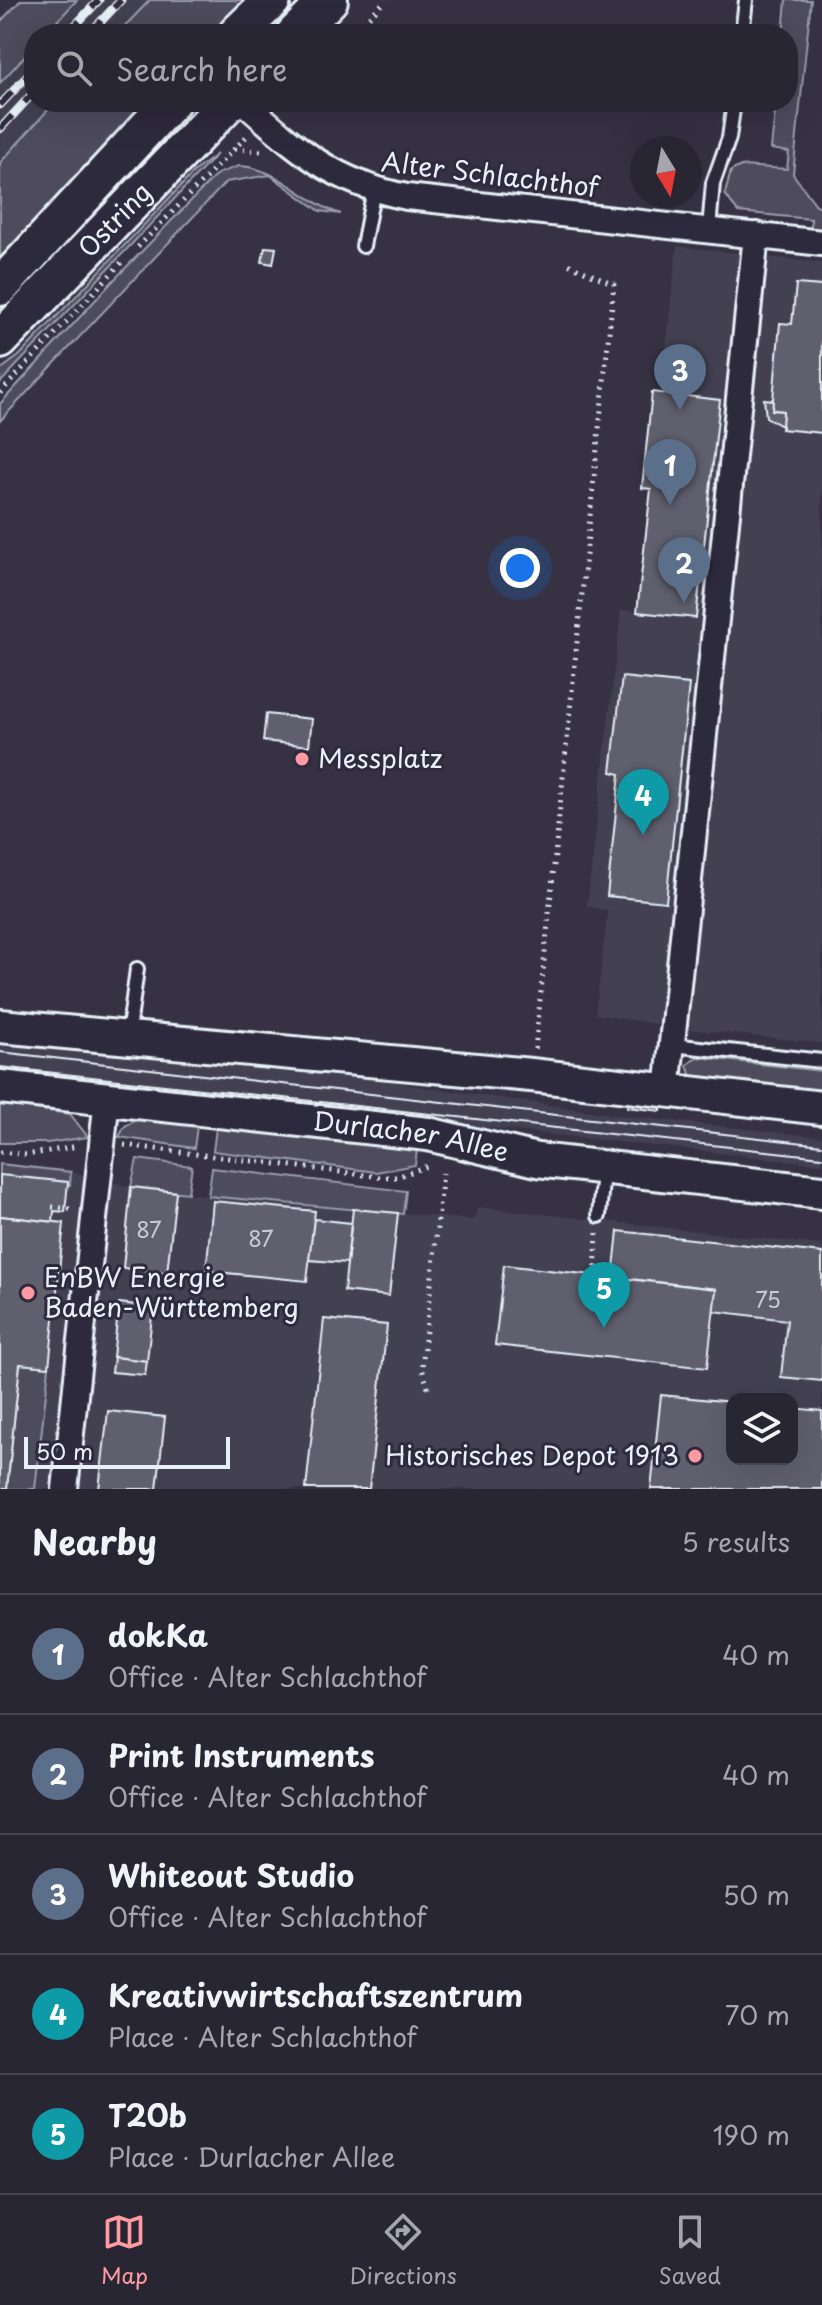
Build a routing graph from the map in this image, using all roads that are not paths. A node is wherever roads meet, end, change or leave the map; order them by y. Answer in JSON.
{"nodes":[{"id":1,"x":272,"y":0,"type":"edge"},
{"id":2,"x":329,"y":0,"type":"edge"},
{"id":3,"x":746,"y":0,"type":"edge"},
{"id":4,"x":247,"y":24,"type":"edge"},
{"id":5,"x":305,"y":24,"type":"edge"},
{"id":6,"x":743,"y":24,"type":"edge"},
{"id":7,"x":162,"y":112,"type":"edge"},
{"id":8,"x":219,"y":112,"type":"edge"},
{"id":9,"x":255,"y":112,"type":"edge"},
{"id":10,"x":733,"y":112,"type":"edge"},
{"id":11,"x":374,"y":189,"type":"junction"},
{"id":12,"x":709,"y":229,"type":"junction"},
{"id":13,"x":756,"y":235,"type":"junction"},
{"id":14,"x":822,"y":243,"type":"edge"},
{"id":15,"x":363,"y":246,"type":"dead end"},
{"id":16,"x":0,"y":287,"type":"edge"},
{"id":17,"x":0,"y":340,"type":"edge"},
{"id":18,"x":137,"y":969,"type":"dead end"},
{"id":19,"x":0,"y":1026,"type":"edge"},
{"id":20,"x":127,"y":1039,"type":"junction"},
{"id":21,"x":672,"y":1045,"type":"junction"},
{"id":22,"x":822,"y":1061,"type":"edge"},
{"id":23,"x":0,"y":1087,"type":"edge"},
{"id":24,"x":667,"y":1091,"type":"junction"},
{"id":25,"x":107,"y":1098,"type":"junction"},
{"id":26,"x":822,"y":1108,"type":"edge"},
{"id":27,"x":604,"y":1167,"type":"junction"},
{"id":28,"x":822,"y":1192,"type":"edge"},
{"id":29,"x":599,"y":1216,"type":"road end"},
{"id":30,"x":65,"y":1489,"type":"edge"}],
"edges":[{"from":1,"to":4,"type":"main road"},
{"from":2,"to":5,"type":"main road"},
{"from":3,"to":6,"type":"lane"},
{"from":7,"to":16,"type":"main road","name":"Ostring"},
{"from":8,"to":17,"type":"main road","name":"Ostring"},
{"from":9,"to":11,"type":"street","name":"Alter Schlachthof"},
{"from":10,"to":12,"type":"lane"},
{"from":11,"to":12,"type":"street","name":"Alter Schlachthof"},
{"from":11,"to":15,"type":"lane"},
{"from":12,"to":13,"type":"street","name":"Alter Schlachthof"},
{"from":13,"to":14,"type":"street","name":"Alter Schlachthof"},
{"from":13,"to":21,"type":"street"},
{"from":18,"to":20,"type":"lane"},
{"from":19,"to":20,"type":"street"},
{"from":20,"to":24,"type":"street"},
{"from":21,"to":22,"type":"lane"},
{"from":21,"to":24,"type":"street"},
{"from":23,"to":25,"type":"street","name":"Durlacher Allee"},
{"from":24,"to":26,"type":"street"},
{"from":25,"to":27,"type":"street","name":"Durlacher Allee"},
{"from":25,"to":30,"type":"street"},
{"from":27,"to":28,"type":"street","name":"Durlacher Allee"},
{"from":27,"to":29,"type":"lane"}]}
